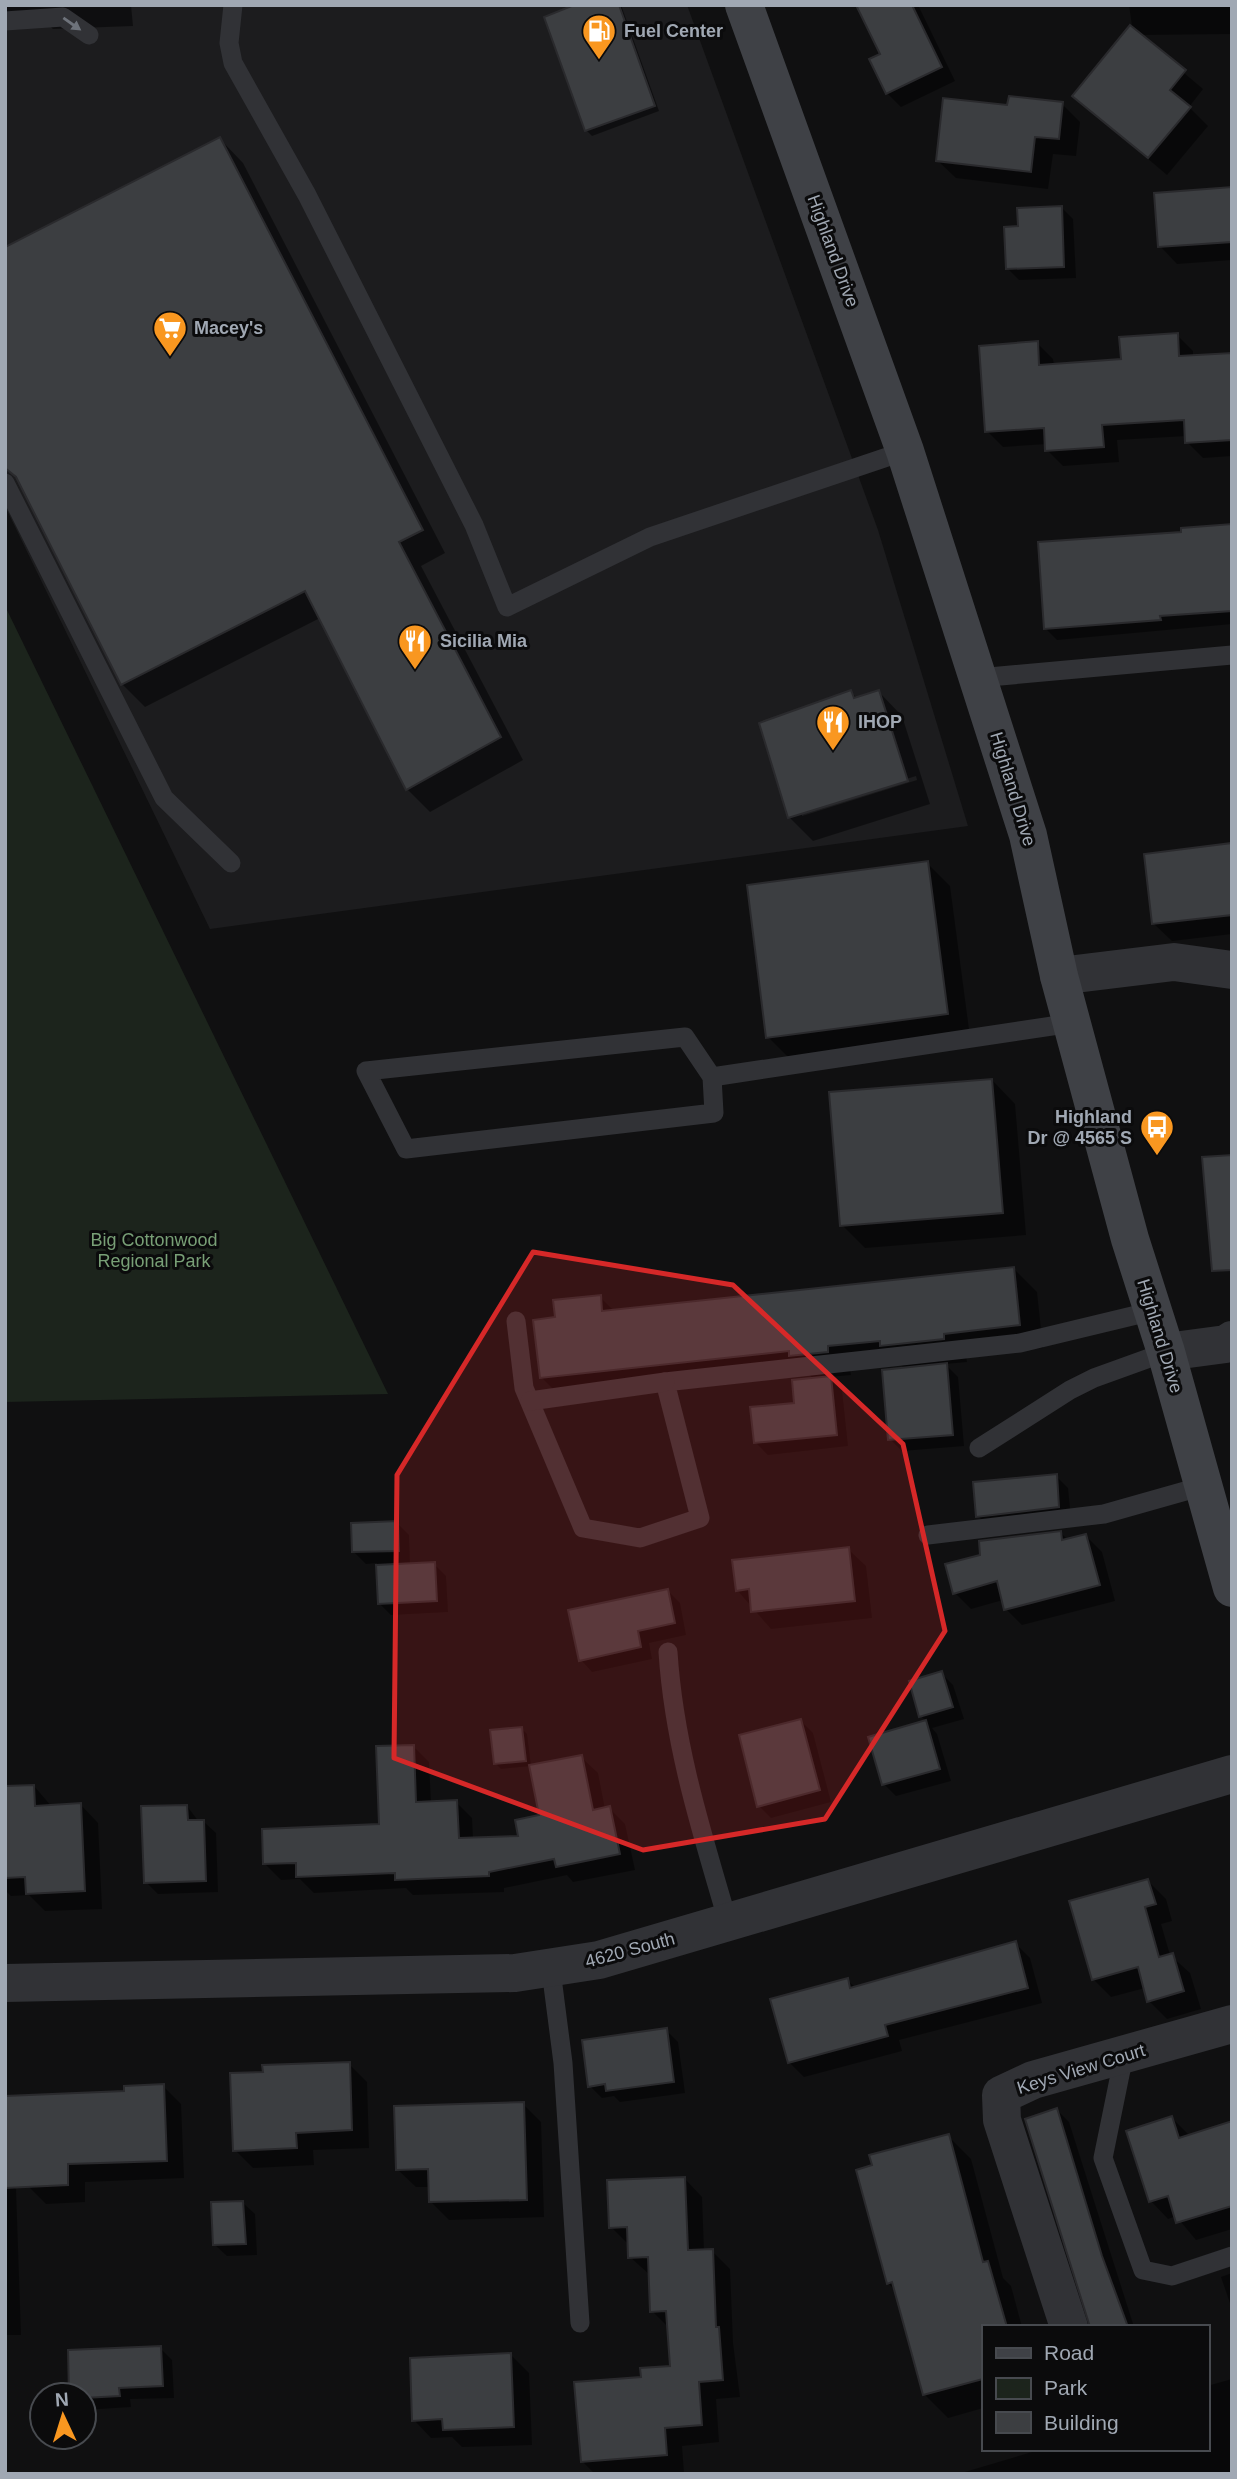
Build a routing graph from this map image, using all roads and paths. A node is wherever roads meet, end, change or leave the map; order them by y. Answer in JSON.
{"nodes":[{"id":1,"x":233,"y":5,"type":"edge"},
{"id":2,"x":744,"y":5,"type":"edge"},
{"id":3,"x":5,"y":21,"type":"edge"},
{"id":4,"x":89,"y":35,"type":"dead end"},
{"id":5,"x":905,"y":451,"type":"junction"},
{"id":6,"x":5,"y":483,"type":"edge"},
{"id":7,"x":1232,"y":655,"type":"edge"},
{"id":8,"x":978,"y":678,"type":"junction"},
{"id":9,"x":230,"y":863,"type":"dead end"},
{"id":10,"x":1232,"y":970,"type":"edge"},
{"id":11,"x":1059,"y":975,"type":"junction"},
{"id":12,"x":1072,"y":1023,"type":"junction"},
{"id":13,"x":712,"y":1077,"type":"junction"},
{"id":14,"x":1153,"y":1311,"type":"junction"},
{"id":15,"x":516,"y":1321,"type":"dead end"},
{"id":16,"x":1232,"y":1340,"type":"edge"},
{"id":17,"x":1166,"y":1352,"type":"junction"},
{"id":18,"x":665,"y":1382,"type":"junction"},
{"id":19,"x":530,"y":1401,"type":"junction"},
{"id":20,"x":979,"y":1448,"type":"dead end"},
{"id":21,"x":1203,"y":1486,"type":"junction"},
{"id":22,"x":928,"y":1535,"type":"dead end"},
{"id":23,"x":1232,"y":1588,"type":"edge"},
{"id":24,"x":668,"y":1652,"type":"dead end"},
{"id":25,"x":1232,"y":1774,"type":"edge"},
{"id":26,"x":728,"y":1922,"type":"junction"},
{"id":27,"x":551,"y":1970,"type":"junction"},
{"id":28,"x":5,"y":1983,"type":"edge"},
{"id":29,"x":1232,"y":2024,"type":"edge"},
{"id":30,"x":1124,"y":2055,"type":"junction"},
{"id":31,"x":1232,"y":2256,"type":"edge"},
{"id":32,"x":580,"y":2323,"type":"dead end"},
{"id":33,"x":1068,"y":2325,"type":"edge"}],
"edges":[{"from":1,"to":5,"type":"lane"},
{"from":2,"to":5,"type":"main road","name":"Highland Drive"},
{"from":3,"to":4,"type":"lane","one_way":true},
{"from":5,"to":8,"type":"main road","name":"Highland Drive"},
{"from":6,"to":9,"type":"lane"},
{"from":7,"to":8,"type":"lane"},
{"from":8,"to":11,"type":"main road","name":"Highland Drive"},
{"from":10,"to":11,"type":"street"},
{"from":11,"to":12,"type":"main road","name":"Highland Drive"},
{"from":12,"to":13,"type":"lane"},
{"from":12,"to":14,"type":"main road","name":"Highland Drive"},
{"from":13,"to":13,"type":"lane"},
{"from":14,"to":17,"type":"main road","name":"Highland Drive"},
{"from":14,"to":18,"type":"lane"},
{"from":15,"to":19,"type":"lane"},
{"from":16,"to":17,"type":"street"},
{"from":17,"to":20,"type":"lane"},
{"from":17,"to":21,"type":"main road","name":"Highland Drive"},
{"from":18,"to":19,"type":"lane"},
{"from":18,"to":19,"type":"lane"},
{"from":21,"to":22,"type":"lane"},
{"from":21,"to":23,"type":"main road","name":"Highland Drive"},
{"from":24,"to":26,"type":"lane"},
{"from":25,"to":26,"type":"street","name":"4620 South"},
{"from":26,"to":27,"type":"street","name":"4620 South"},
{"from":27,"to":28,"type":"street","name":"4620 South"},
{"from":27,"to":32,"type":"lane"},
{"from":29,"to":30,"type":"street","name":"Keys View Court"},
{"from":30,"to":31,"type":"lane"},
{"from":30,"to":33,"type":"street","name":"Keys View Court"}]}
